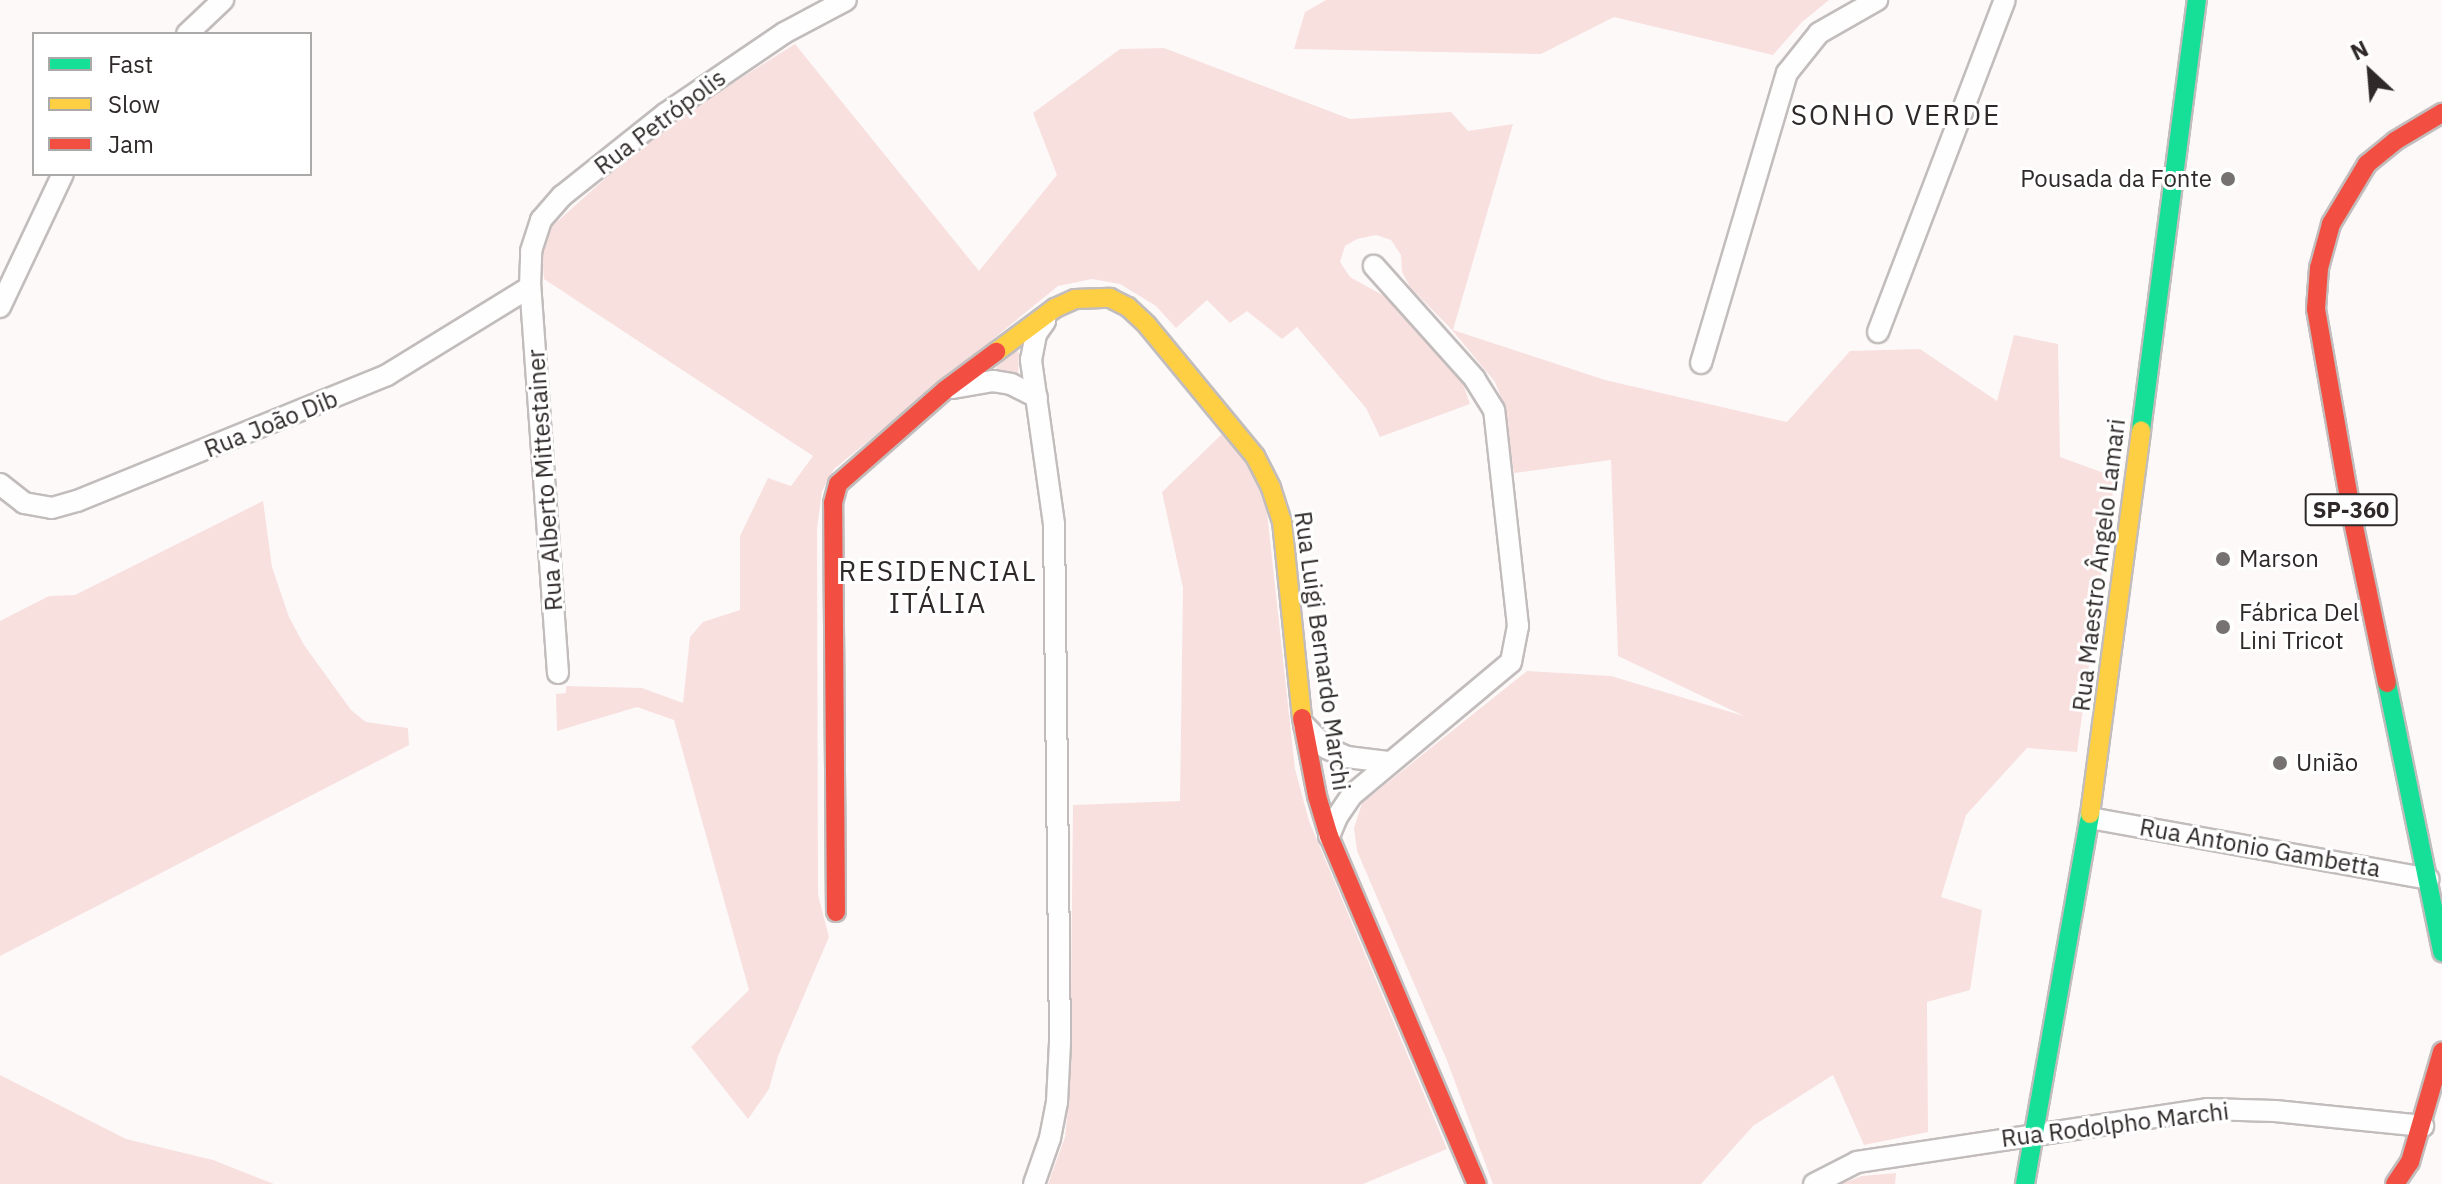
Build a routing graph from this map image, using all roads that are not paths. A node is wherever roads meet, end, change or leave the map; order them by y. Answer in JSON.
{"nodes":[{"id":1,"x":223,"y":0,"type":"edge"},
{"id":2,"x":846,"y":0,"type":"edge"},
{"id":3,"x":1877,"y":0,"type":"edge"},
{"id":4,"x":2005,"y":0,"type":"edge"},
{"id":5,"x":2197,"y":0,"type":"edge"},
{"id":6,"x":189,"y":32,"type":"edge"},
{"id":7,"x":2442,"y":113,"type":"edge"},
{"id":8,"x":62,"y":176,"type":"edge"},
{"id":9,"x":1374,"y":266,"type":"dead end"},
{"id":10,"x":530,"y":287,"type":"junction"},
{"id":11,"x":0,"y":307,"type":"edge"},
{"id":12,"x":1055,"y":308,"type":"junction"},
{"id":13,"x":1878,"y":332,"type":"dead end"},
{"id":14,"x":1701,"y":363,"type":"dead end"},
{"id":15,"x":945,"y":390,"type":"junction"},
{"id":16,"x":1037,"y":397,"type":"junction"},
{"id":17,"x":0,"y":484,"type":"edge"},
{"id":18,"x":558,"y":673,"type":"dead end"},
{"id":19,"x":1303,"y":724,"type":"junction"},
{"id":20,"x":1388,"y":762,"type":"junction"},
{"id":21,"x":2090,"y":818,"type":"junction"},
{"id":22,"x":1329,"y":836,"type":"junction"},
{"id":23,"x":2429,"y":879,"type":"junction"},
{"id":24,"x":836,"y":912,"type":"dead end"},
{"id":25,"x":2442,"y":952,"type":"edge"},
{"id":26,"x":2442,"y":1052,"type":"edge"},
{"id":27,"x":2423,"y":1126,"type":"junction"},
{"id":28,"x":2034,"y":1133,"type":"junction"},
{"id":29,"x":2410,"y":1162,"type":"junction"},
{"id":30,"x":1034,"y":1184,"type":"edge"},
{"id":31,"x":1477,"y":1184,"type":"edge"},
{"id":32,"x":1814,"y":1184,"type":"edge"},
{"id":33,"x":2025,"y":1184,"type":"edge"},
{"id":34,"x":2395,"y":1184,"type":"edge"},
{"id":35,"x":2415,"y":1184,"type":"edge"}],
"edges":[{"from":1,"to":6,"type":"street"},
{"from":2,"to":10,"type":"street","name":"Rua Petrópolis"},
{"from":3,"to":14,"type":"street"},
{"from":4,"to":13,"type":"street"},
{"from":5,"to":21,"type":"street","name":"Rua Maestro Ângelo Lamari"},
{"from":7,"to":23,"type":"street","number":"SP-360"},
{"from":8,"to":11,"type":"street"},
{"from":9,"to":20,"type":"street"},
{"from":10,"to":17,"type":"street","name":"Rua João Dib"},
{"from":10,"to":18,"type":"street","name":"Rua Alberto Mittestainer"},
{"from":12,"to":15,"type":"street","name":"Rua Luigi Bernardo Marchi"},
{"from":12,"to":16,"type":"street"},
{"from":12,"to":19,"type":"street","name":"Rua Luigi Bernardo Marchi"},
{"from":15,"to":16,"type":"street"},
{"from":15,"to":24,"type":"street","name":"Rua Luigi Bernardo Marchi"},
{"from":16,"to":30,"type":"street"},
{"from":19,"to":20,"type":"street"},
{"from":19,"to":22,"type":"street","name":"Rua Luigi Bernardo Marchi"},
{"from":20,"to":22,"type":"street"},
{"from":21,"to":23,"type":"street","name":"Rua Antonio Gambetta"},
{"from":21,"to":28,"type":"street","name":"Rua Maestro Ângelo Lamari"},
{"from":22,"to":31,"type":"street","name":"Rua Luigi Bernardo Marchi"},
{"from":23,"to":25,"type":"street","number":"SP-360"},
{"from":26,"to":27,"type":"street"},
{"from":27,"to":28,"type":"street","name":"Rua Rodolpho Marchi"},
{"from":27,"to":29,"type":"street"},
{"from":28,"to":32,"type":"street","name":"Rua Rodolpho Marchi"},
{"from":28,"to":33,"type":"street","name":"Rua Maestro Ângelo Lamari"},
{"from":29,"to":34,"type":"street"},
{"from":29,"to":35,"type":"street"}]}
